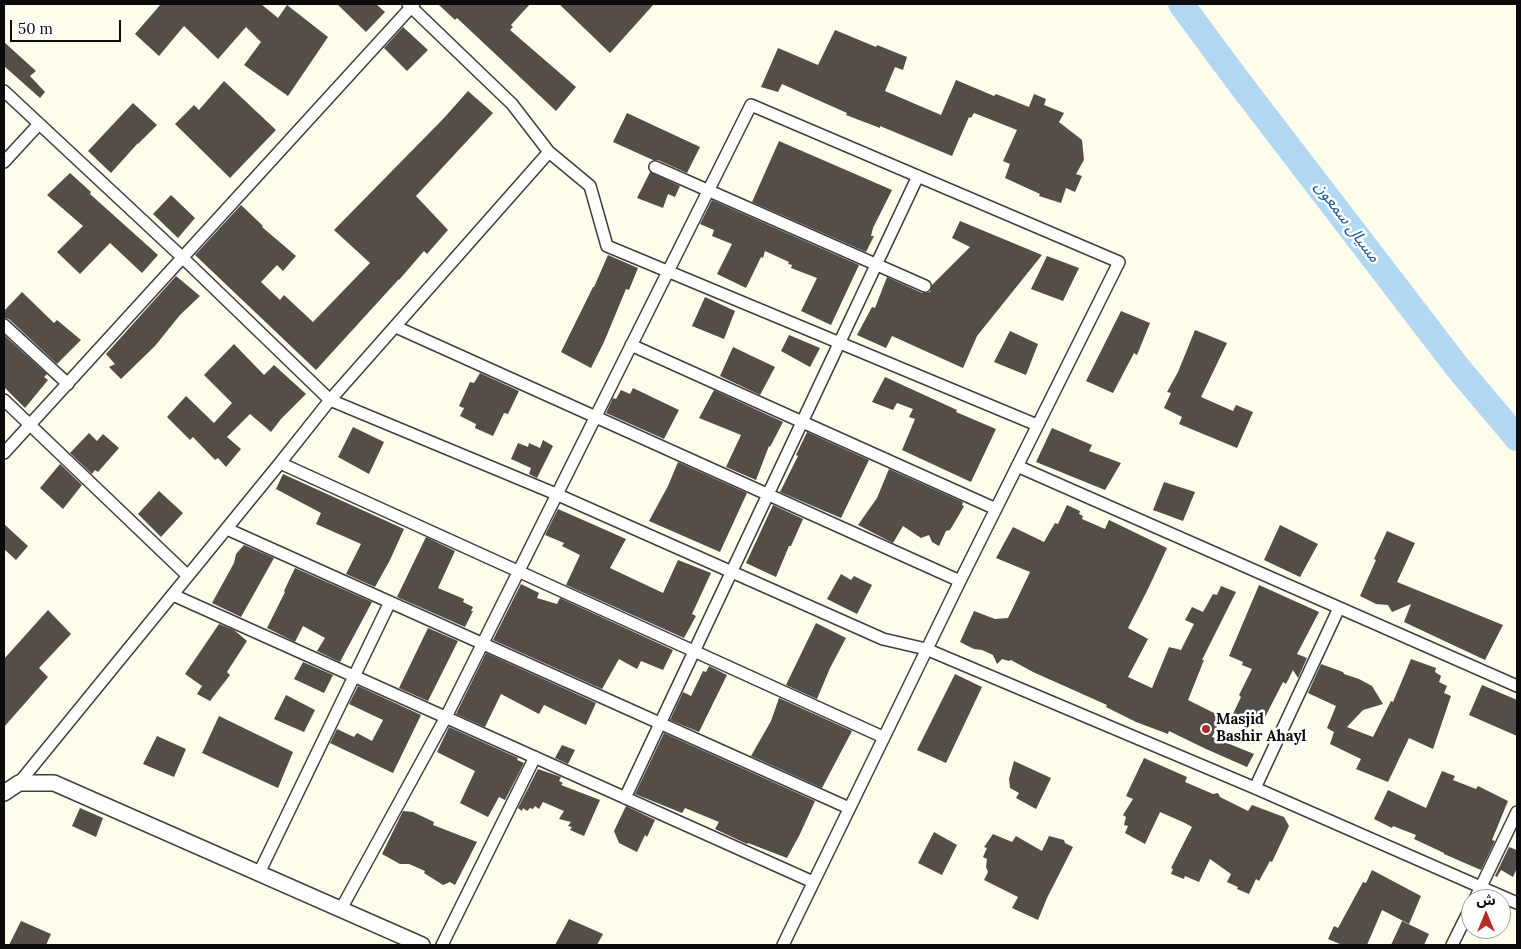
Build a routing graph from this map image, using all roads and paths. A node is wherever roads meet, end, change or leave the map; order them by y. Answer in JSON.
{"nodes":[{"id":1,"x":411,"y":5,"type":"edge"},
{"id":2,"x":4,"y":91,"type":"edge"},
{"id":3,"x":39,"y":124,"type":"junction"},
{"id":4,"x":549,"y":152,"type":"junction"},
{"id":5,"x":4,"y":162,"type":"edge"},
{"id":6,"x":654,"y":168,"type":"dead end"},
{"id":7,"x":918,"y":176,"type":"junction"},
{"id":8,"x":708,"y":191,"type":"junction"},
{"id":9,"x":183,"y":258,"type":"junction"},
{"id":10,"x":876,"y":265,"type":"junction"},
{"id":11,"x":668,"y":271,"type":"junction"},
{"id":12,"x":925,"y":286,"type":"dead end"},
{"id":13,"x":4,"y":325,"type":"edge"},
{"id":14,"x":396,"y":327,"type":"junction"},
{"id":15,"x":840,"y":342,"type":"junction"},
{"id":16,"x":631,"y":345,"type":"junction"},
{"id":17,"x":68,"y":384,"type":"junction"},
{"id":18,"x":4,"y":400,"type":"edge"},
{"id":19,"x":330,"y":400,"type":"junction"},
{"id":20,"x":596,"y":417,"type":"junction"},
{"id":21,"x":802,"y":422,"type":"junction"},
{"id":22,"x":1037,"y":425,"type":"junction"},
{"id":23,"x":30,"y":426,"type":"junction"},
{"id":24,"x":4,"y":453,"type":"edge"},
{"id":25,"x":280,"y":463,"type":"junction"},
{"id":26,"x":1017,"y":466,"type":"junction"},
{"id":27,"x":556,"y":494,"type":"junction"},
{"id":28,"x":768,"y":494,"type":"junction"},
{"id":29,"x":996,"y":509,"type":"junction"},
{"id":30,"x":226,"y":529,"type":"junction"},
{"id":31,"x":518,"y":571,"type":"junction"},
{"id":32,"x":731,"y":572,"type":"junction"},
{"id":33,"x":188,"y":576,"type":"junction"},
{"id":34,"x":960,"y":581,"type":"junction"},
{"id":35,"x":173,"y":595,"type":"junction"},
{"id":36,"x":390,"y":602,"type":"junction"},
{"id":37,"x":1339,"y":608,"type":"junction"},
{"id":38,"x":482,"y":643,"type":"junction"},
{"id":39,"x":926,"y":650,"type":"junction"},
{"id":40,"x":694,"y":651,"type":"junction"},
{"id":41,"x":354,"y":676,"type":"junction"},
{"id":42,"x":1517,"y":686,"type":"edge"},
{"id":43,"x":446,"y":717,"type":"junction"},
{"id":44,"x":660,"y":723,"type":"junction"},
{"id":45,"x":883,"y":737,"type":"junction"},
{"id":46,"x":535,"y":757,"type":"junction"},
{"id":47,"x":20,"y":783,"type":"junction"},
{"id":48,"x":1255,"y":788,"type":"junction"},
{"id":49,"x":4,"y":793,"type":"edge"},
{"id":50,"x":626,"y":798,"type":"junction"},
{"id":51,"x":849,"y":808,"type":"junction"},
{"id":52,"x":1517,"y":812,"type":"edge"},
{"id":53,"x":259,"y":873,"type":"junction"},
{"id":54,"x":813,"y":882,"type":"junction"},
{"id":55,"x":1480,"y":887,"type":"junction"},
{"id":56,"x":1517,"y":903,"type":"edge"},
{"id":57,"x":341,"y":909,"type":"junction"},
{"id":58,"x":1461,"y":927,"type":"edge"},
{"id":59,"x":422,"y":945,"type":"edge"},
{"id":60,"x":442,"y":945,"type":"edge"},
{"id":61,"x":783,"y":945,"type":"edge"},
{"id":62,"x":1452,"y":945,"type":"edge"}],
"edges":[{"from":1,"to":4,"type":"street"},
{"from":1,"to":9,"type":"street"},
{"from":2,"to":3,"type":"street"},
{"from":3,"to":5,"type":"street"},
{"from":3,"to":9,"type":"street"},
{"from":4,"to":11,"type":"street"},
{"from":4,"to":14,"type":"street"},
{"from":6,"to":8,"type":"street"},
{"from":7,"to":8,"type":"street"},
{"from":7,"to":10,"type":"street"},
{"from":7,"to":22,"type":"street"},
{"from":8,"to":10,"type":"street"},
{"from":8,"to":11,"type":"street"},
{"from":9,"to":17,"type":"street"},
{"from":9,"to":19,"type":"street"},
{"from":10,"to":12,"type":"street"},
{"from":10,"to":15,"type":"street"},
{"from":11,"to":15,"type":"street"},
{"from":11,"to":16,"type":"street"},
{"from":13,"to":17,"type":"street"},
{"from":14,"to":19,"type":"street"},
{"from":14,"to":20,"type":"street"},
{"from":15,"to":21,"type":"street"},
{"from":15,"to":22,"type":"street"},
{"from":16,"to":20,"type":"street"},
{"from":16,"to":21,"type":"street"},
{"from":17,"to":23,"type":"street"},
{"from":18,"to":23,"type":"street"},
{"from":19,"to":25,"type":"street"},
{"from":19,"to":27,"type":"street"},
{"from":20,"to":27,"type":"street"},
{"from":20,"to":28,"type":"street"},
{"from":21,"to":28,"type":"street"},
{"from":21,"to":29,"type":"street"},
{"from":22,"to":26,"type":"street"},
{"from":23,"to":24,"type":"street"},
{"from":23,"to":33,"type":"street"},
{"from":25,"to":30,"type":"street"},
{"from":25,"to":31,"type":"street"},
{"from":26,"to":29,"type":"street"},
{"from":26,"to":37,"type":"street"},
{"from":27,"to":31,"type":"street"},
{"from":27,"to":32,"type":"street"},
{"from":28,"to":32,"type":"street"},
{"from":28,"to":34,"type":"street"},
{"from":29,"to":34,"type":"street"},
{"from":30,"to":33,"type":"street"},
{"from":30,"to":36,"type":"street"},
{"from":31,"to":38,"type":"street"},
{"from":31,"to":40,"type":"street"},
{"from":32,"to":39,"type":"street"},
{"from":32,"to":40,"type":"street"},
{"from":33,"to":35,"type":"street"},
{"from":34,"to":39,"type":"street"},
{"from":35,"to":41,"type":"street"},
{"from":35,"to":47,"type":"street"},
{"from":36,"to":38,"type":"street"},
{"from":36,"to":41,"type":"street"},
{"from":37,"to":42,"type":"street"},
{"from":37,"to":48,"type":"street"},
{"from":38,"to":43,"type":"street"},
{"from":38,"to":44,"type":"street"},
{"from":39,"to":45,"type":"street"},
{"from":39,"to":48,"type":"street"},
{"from":40,"to":44,"type":"street"},
{"from":40,"to":45,"type":"street"},
{"from":41,"to":43,"type":"street"},
{"from":41,"to":53,"type":"street"},
{"from":43,"to":46,"type":"street"},
{"from":43,"to":57,"type":"street"},
{"from":44,"to":50,"type":"street"},
{"from":44,"to":51,"type":"street"},
{"from":45,"to":51,"type":"street"},
{"from":46,"to":50,"type":"street"},
{"from":46,"to":60,"type":"street"},
{"from":47,"to":49,"type":"street"},
{"from":47,"to":53,"type":"street"},
{"from":48,"to":55,"type":"street"},
{"from":50,"to":54,"type":"street"},
{"from":51,"to":54,"type":"street"},
{"from":52,"to":55,"type":"street"},
{"from":53,"to":57,"type":"street"},
{"from":54,"to":61,"type":"street"},
{"from":55,"to":56,"type":"street"},
{"from":57,"to":59,"type":"street"},
{"from":58,"to":62,"type":"street"}]}
